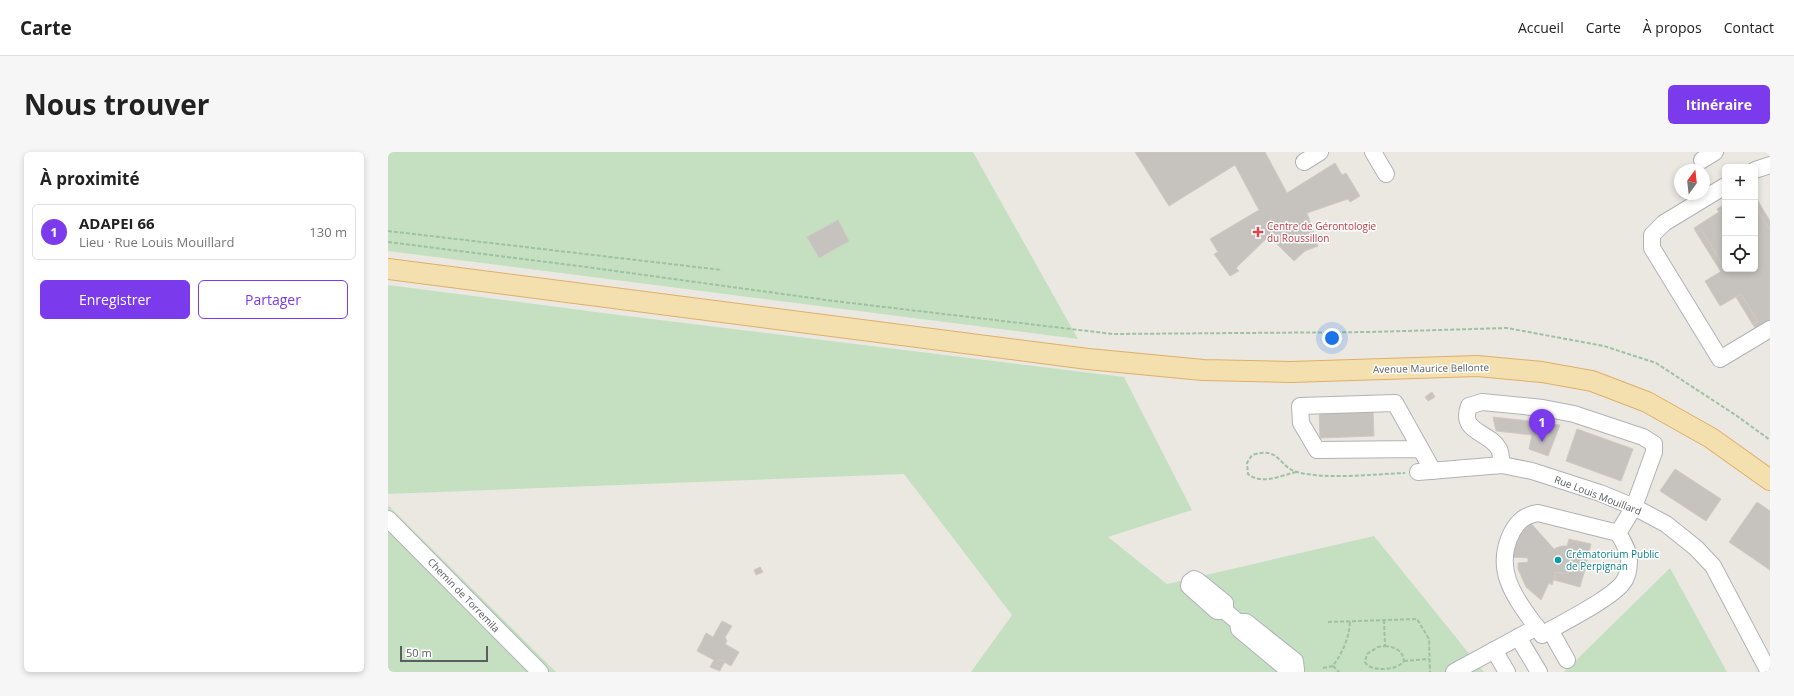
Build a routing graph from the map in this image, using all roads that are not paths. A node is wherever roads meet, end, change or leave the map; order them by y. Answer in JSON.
{"nodes":[{"id":1,"x":1320,"y":152,"type":"edge"},
{"id":2,"x":1373,"y":152,"type":"edge"},
{"id":3,"x":1304,"y":162,"type":"dead end"},
{"id":4,"x":1770,"y":165,"type":"edge"},
{"id":5,"x":1758,"y":169,"type":"edge"},
{"id":6,"x":1386,"y":174,"type":"dead end"},
{"id":7,"x":1722,"y":188,"type":"edge"},
{"id":8,"x":388,"y":269,"type":"edge"},
{"id":9,"x":1770,"y":329,"type":"edge"},
{"id":10,"x":1419,"y":449,"type":"junction"},
{"id":11,"x":1502,"y":465,"type":"junction"},
{"id":12,"x":1770,"y":480,"type":"edge"},
{"id":13,"x":1634,"y":507,"type":"junction"},
{"id":14,"x":388,"y":519,"type":"edge"},
{"id":15,"x":1618,"y":533,"type":"junction"},
{"id":16,"x":1225,"y":611,"type":"dead end"},
{"id":17,"x":1543,"y":630,"type":"junction"},
{"id":18,"x":1521,"y":641,"type":"junction"},
{"id":19,"x":1500,"y":660,"type":"edge"},
{"id":20,"x":1568,"y":660,"type":"dead end"},
{"id":21,"x":1297,"y":671,"type":"edge"},
{"id":22,"x":540,"y":672,"type":"edge"},
{"id":23,"x":1454,"y":672,"type":"edge"},
{"id":24,"x":1474,"y":672,"type":"edge"},
{"id":25,"x":1539,"y":672,"type":"edge"},
{"id":26,"x":1769,"y":672,"type":"edge"}],
"edges":[{"from":1,"to":3,"type":"street"},
{"from":2,"to":6,"type":"street"},
{"from":4,"to":5,"type":"street"},
{"from":7,"to":9,"type":"street"},
{"from":8,"to":12,"type":"main road","name":"Avenue Maurice Bellonte"},
{"from":10,"to":10,"type":"street"},
{"from":10,"to":11,"type":"street","name":"Rue Louis Mouillard"},
{"from":11,"to":13,"type":"street","name":"Rue Louis Mouillard"},
{"from":11,"to":13,"type":"street"},
{"from":13,"to":15,"type":"street"},
{"from":13,"to":26,"type":"street","name":"Rue Louis Mouillard"},
{"from":14,"to":22,"type":"street","name":"Chemin de Torremila"},
{"from":15,"to":17,"type":"street"},
{"from":15,"to":17,"type":"street"},
{"from":16,"to":21,"type":"street"},
{"from":17,"to":18,"type":"street"},
{"from":17,"to":20,"type":"street"},
{"from":18,"to":19,"type":"street"},
{"from":18,"to":25,"type":"street"},
{"from":19,"to":23,"type":"street"},
{"from":19,"to":24,"type":"street"}]}
